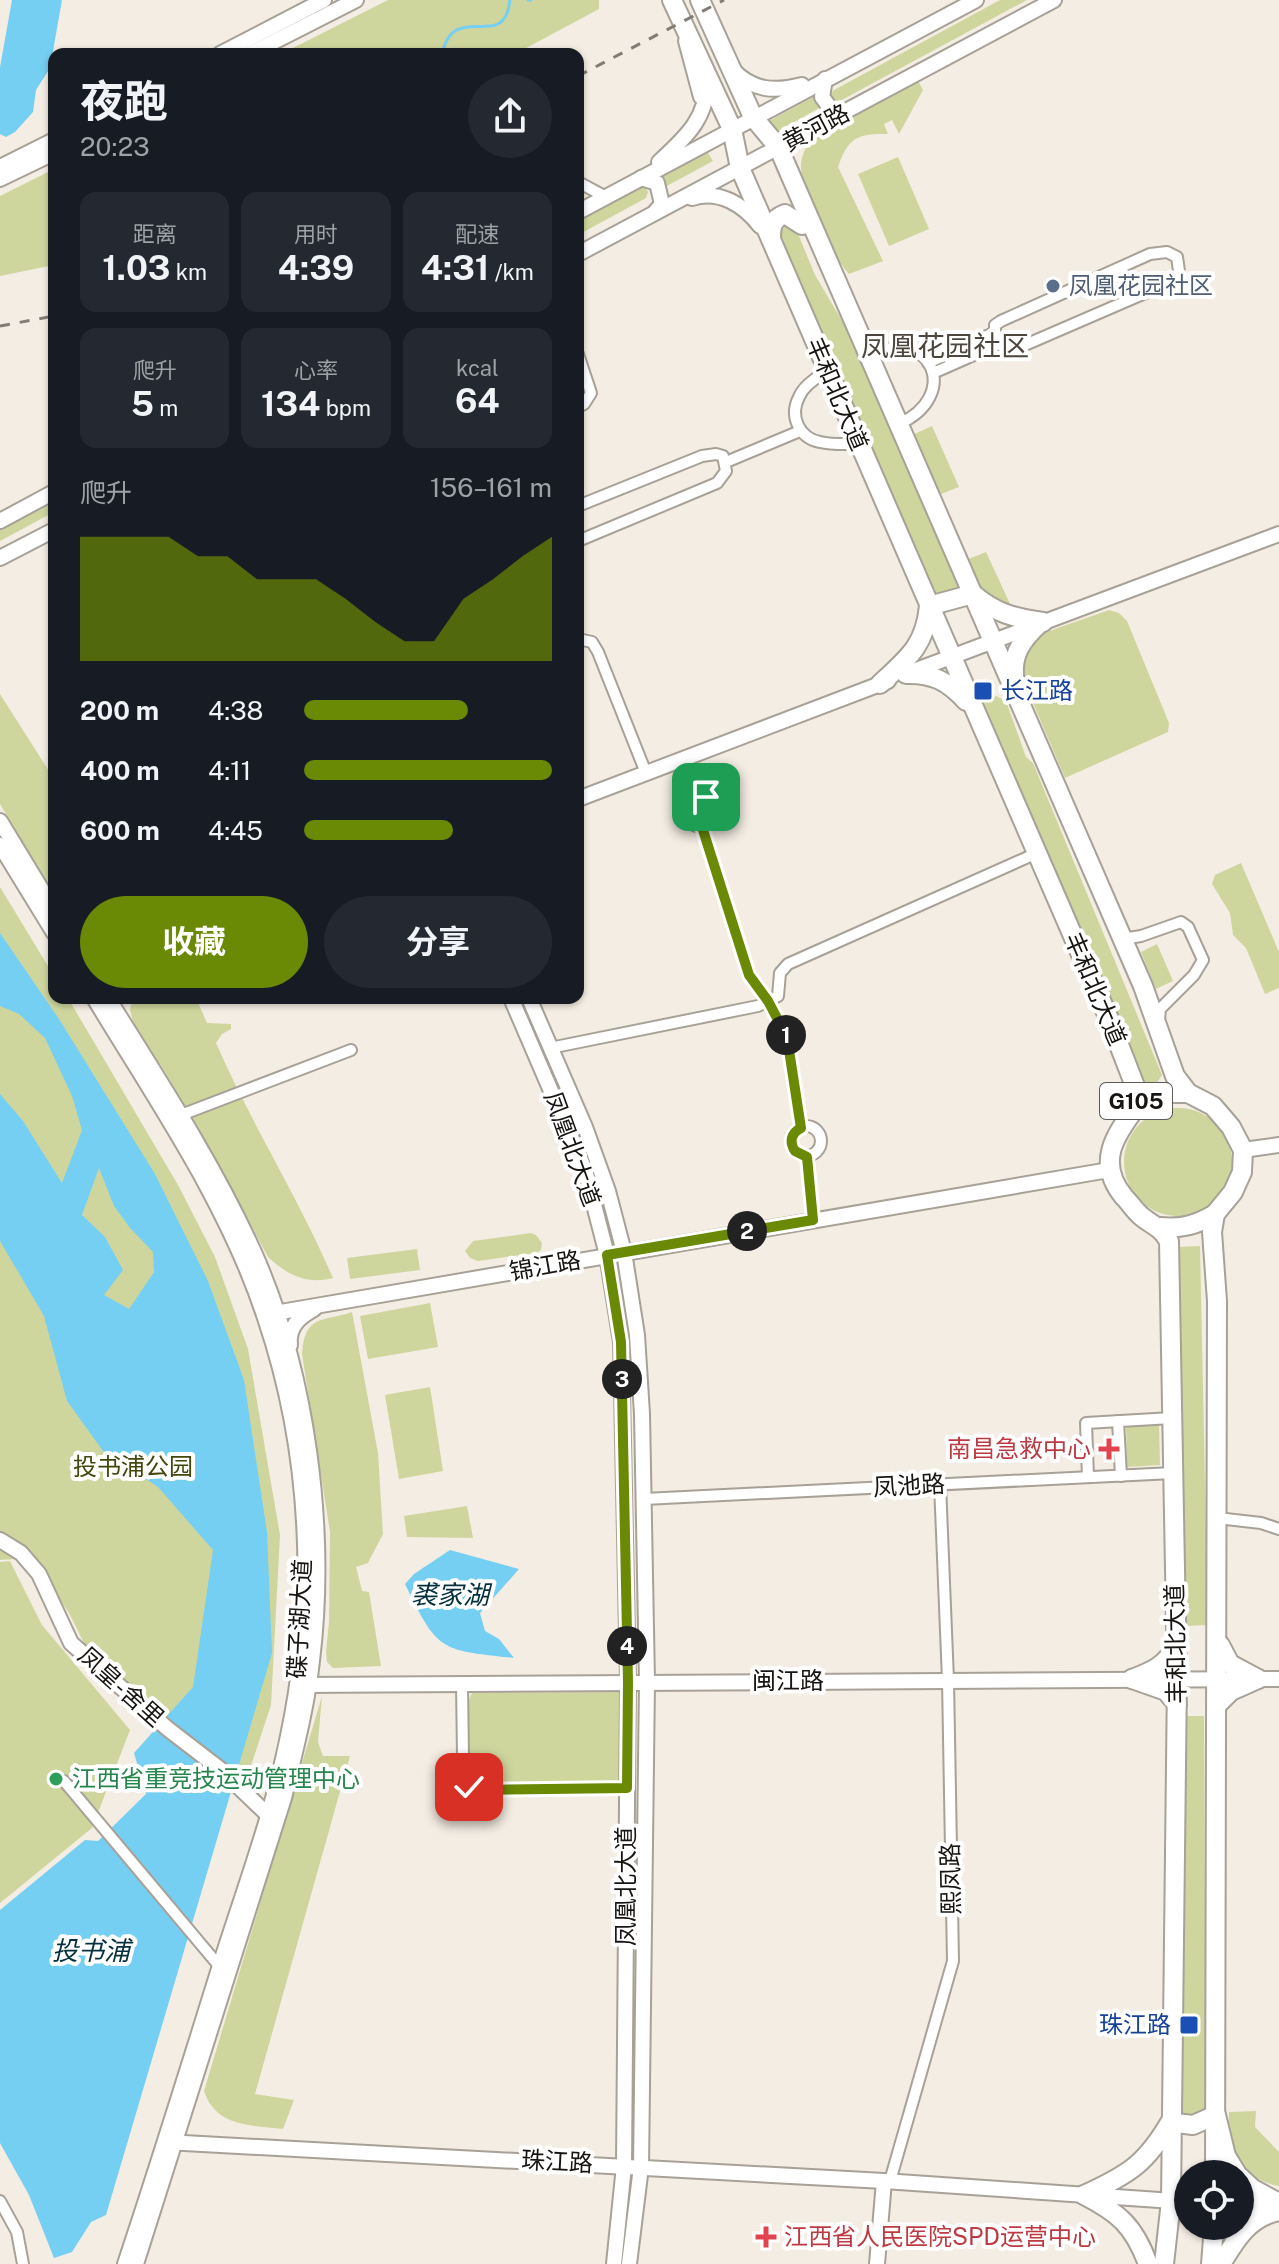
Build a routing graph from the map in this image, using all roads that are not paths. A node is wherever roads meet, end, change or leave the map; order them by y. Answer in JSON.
{"nodes":[{"id":1,"x":324,"y":0,"type":"edge"},
{"id":2,"x":356,"y":0,"type":"edge"},
{"id":3,"x":670,"y":0,"type":"edge"},
{"id":4,"x":700,"y":0,"type":"edge"},
{"id":5,"x":976,"y":0,"type":"edge"},
{"id":6,"x":1054,"y":0,"type":"edge"},
{"id":7,"x":232,"y":48,"type":"edge"},
{"id":8,"x":262,"y":48,"type":"edge"},
{"id":9,"x":730,"y":66,"type":"junction"},
{"id":10,"x":707,"y":74,"type":"junction"},
{"id":11,"x":825,"y":79,"type":"junction"},
{"id":12,"x":703,"y":110,"type":"junction"},
{"id":13,"x":843,"y":114,"type":"junction"},
{"id":14,"x":753,"y":117,"type":"junction"},
{"id":15,"x":732,"y":129,"type":"junction"},
{"id":16,"x":48,"y":143,"type":"edge"},
{"id":17,"x":775,"y":150,"type":"junction"},
{"id":18,"x":48,"y":156,"type":"edge"},
{"id":19,"x":0,"y":167,"type":"edge"},
{"id":20,"x":740,"y":168,"type":"junction"},
{"id":21,"x":641,"y":178,"type":"junction"},
{"id":22,"x":0,"y":179,"type":"edge"},
{"id":23,"x":584,"y":185,"type":"edge"},
{"id":24,"x":606,"y":197,"type":"junction"},
{"id":25,"x":584,"y":209,"type":"edge"},
{"id":26,"x":655,"y":213,"type":"junction"},
{"id":27,"x":802,"y":225,"type":"junction"},
{"id":28,"x":771,"y":239,"type":"junction"},
{"id":29,"x":584,"y":251,"type":"edge"},
{"id":30,"x":854,"y":320,"type":"junction"},
{"id":31,"x":993,"y":333,"type":"junction"},
{"id":32,"x":999,"y":344,"type":"junction"},
{"id":33,"x":869,"y":355,"type":"junction"},
{"id":34,"x":931,"y":368,"type":"junction"},
{"id":35,"x":827,"y":370,"type":"junction"},
{"id":36,"x":584,"y":372,"type":"edge"},
{"id":37,"x":584,"y":404,"type":"edge"},
{"id":38,"x":899,"y":424,"type":"junction"},
{"id":39,"x":798,"y":428,"type":"junction"},
{"id":40,"x":859,"y":444,"type":"junction"},
{"id":41,"x":725,"y":459,"type":"junction"},
{"id":42,"x":48,"y":495,"type":"edge"},
{"id":43,"x":584,"y":504,"type":"edge"},
{"id":44,"x":0,"y":521,"type":"edge"},
{"id":45,"x":48,"y":533,"type":"edge"},
{"id":46,"x":1279,"y":534,"type":"edge"},
{"id":47,"x":584,"y":538,"type":"edge"},
{"id":48,"x":0,"y":558,"type":"edge"},
{"id":49,"x":973,"y":594,"type":"junction"},
{"id":50,"x":929,"y":606,"type":"junction"},
{"id":51,"x":1042,"y":622,"type":"junction"},
{"id":52,"x":584,"y":640,"type":"edge"},
{"id":53,"x":988,"y":642,"type":"junction"},
{"id":54,"x":951,"y":657,"type":"junction"},
{"id":55,"x":906,"y":674,"type":"junction"},
{"id":56,"x":880,"y":684,"type":"junction"},
{"id":57,"x":1018,"y":698,"type":"junction"},
{"id":58,"x":975,"y":710,"type":"junction"},
{"id":59,"x":1043,"y":756,"type":"junction"},
{"id":60,"x":680,"y":760,"type":"junction"},
{"id":61,"x":646,"y":773,"type":"junction"},
{"id":62,"x":584,"y":797,"type":"edge"},
{"id":63,"x":696,"y":798,"type":"junction"},
{"id":64,"x":0,"y":821,"type":"edge"},
{"id":65,"x":702,"y":827,"type":"junction"},
{"id":66,"x":0,"y":845,"type":"edge"},
{"id":67,"x":1037,"y":853,"type":"junction"},
{"id":68,"x":48,"y":900,"type":"edge"},
{"id":69,"x":48,"y":923,"type":"edge"},
{"id":70,"x":1122,"y":939,"type":"junction"},
{"id":71,"x":768,"y":1001,"type":"junction"},
{"id":72,"x":98,"y":1004,"type":"edge"},
{"id":73,"x":112,"y":1004,"type":"edge"},
{"id":74,"x":514,"y":1004,"type":"edge"},
{"id":75,"x":532,"y":1004,"type":"edge"},
{"id":76,"x":1158,"y":1030,"type":"junction"},
{"id":77,"x":550,"y":1048,"type":"junction"},
{"id":78,"x":351,"y":1050,"type":"dead end"},
{"id":79,"x":1188,"y":1093,"type":"junction"},
{"id":80,"x":1137,"y":1106,"type":"junction"},
{"id":81,"x":181,"y":1115,"type":"junction"},
{"id":82,"x":801,"y":1128,"type":"junction"},
{"id":83,"x":1279,"y":1145,"type":"edge"},
{"id":84,"x":1243,"y":1150,"type":"junction"},
{"id":85,"x":807,"y":1157,"type":"junction"},
{"id":86,"x":1109,"y":1170,"type":"junction"},
{"id":87,"x":1215,"y":1214,"type":"junction"},
{"id":88,"x":813,"y":1220,"type":"junction"},
{"id":89,"x":1160,"y":1227,"type":"junction"},
{"id":90,"x":624,"y":1252,"type":"junction"},
{"id":91,"x":607,"y":1255,"type":"junction"},
{"id":92,"x":326,"y":1304,"type":"junction"},
{"id":93,"x":271,"y":1314,"type":"junction"},
{"id":94,"x":294,"y":1377,"type":"junction"},
{"id":95,"x":1172,"y":1418,"type":"junction"},
{"id":96,"x":1118,"y":1421,"type":"junction"},
{"id":97,"x":1173,"y":1473,"type":"junction"},
{"id":98,"x":1121,"y":1476,"type":"junction"},
{"id":99,"x":1088,"y":1477,"type":"junction"},
{"id":100,"x":940,"y":1484,"type":"junction"},
{"id":101,"x":644,"y":1499,"type":"junction"},
{"id":102,"x":1217,"y":1518,"type":"junction"},
{"id":103,"x":1279,"y":1529,"type":"edge"},
{"id":104,"x":0,"y":1540,"type":"edge"},
{"id":105,"x":1217,"y":1641,"type":"junction"},
{"id":106,"x":1176,"y":1644,"type":"junction"},
{"id":107,"x":1177,"y":1678,"type":"junction"},
{"id":108,"x":1132,"y":1679,"type":"junction"},
{"id":109,"x":1217,"y":1679,"type":"junction"},
{"id":110,"x":1258,"y":1679,"type":"junction"},
{"id":111,"x":1279,"y":1679,"type":"edge"},
{"id":112,"x":948,"y":1680,"type":"junction"},
{"id":113,"x":628,"y":1682,"type":"junction"},
{"id":114,"x":647,"y":1682,"type":"junction"},
{"id":115,"x":462,"y":1683,"type":"junction"},
{"id":116,"x":303,"y":1685,"type":"junction"},
{"id":117,"x":1177,"y":1704,"type":"junction"},
{"id":118,"x":1217,"y":1705,"type":"junction"},
{"id":119,"x":64,"y":1781,"type":"dead end"},
{"id":120,"x":627,"y":1788,"type":"junction"},
{"id":121,"x":267,"y":1814,"type":"junction"},
{"id":122,"x":220,"y":1967,"type":"junction"},
{"id":123,"x":1216,"y":2115,"type":"junction"},
{"id":124,"x":1172,"y":2119,"type":"junction"},
{"id":125,"x":170,"y":2142,"type":"junction"},
{"id":126,"x":1176,"y":2160,"type":"edge"},
{"id":127,"x":1215,"y":2160,"type":"edge"},
{"id":128,"x":1228,"y":2160,"type":"edge"},
{"id":129,"x":624,"y":2166,"type":"junction"},
{"id":130,"x":641,"y":2167,"type":"junction"},
{"id":131,"x":887,"y":2181,"type":"junction"},
{"id":132,"x":1254,"y":2190,"type":"edge"},
{"id":133,"x":1084,"y":2195,"type":"junction"},
{"id":134,"x":0,"y":2201,"type":"edge"},
{"id":135,"x":1174,"y":2202,"type":"edge"},
{"id":136,"x":1254,"y":2206,"type":"edge"},
{"id":137,"x":1279,"y":2207,"type":"edge"},
{"id":138,"x":1174,"y":2225,"type":"edge"},
{"id":139,"x":1213,"y":2240,"type":"edge"},
{"id":140,"x":23,"y":2264,"type":"edge"},
{"id":141,"x":125,"y":2264,"type":"edge"},
{"id":142,"x":136,"y":2264,"type":"edge"},
{"id":143,"x":614,"y":2264,"type":"edge"},
{"id":144,"x":629,"y":2264,"type":"edge"},
{"id":145,"x":879,"y":2264,"type":"edge"},
{"id":146,"x":1148,"y":2264,"type":"edge"},
{"id":147,"x":1164,"y":2264,"type":"edge"},
{"id":148,"x":1211,"y":2264,"type":"edge"},
{"id":149,"x":1221,"y":2264,"type":"edge"}],
"edges":[{"from":1,"to":7,"type":"main road"},
{"from":2,"to":8,"type":"main road"},
{"from":3,"to":10,"type":"highway","name":"丰和北大道","number":"G105"},
{"from":3,"to":12,"type":"main road"},
{"from":4,"to":9,"type":"highway","name":"丰和北大道","number":"G105"},
{"from":5,"to":11,"type":"main road","name":"黄河路"},
{"from":6,"to":13,"type":"main road","name":"黄河路"},
{"from":9,"to":11,"type":"main road"},
{"from":9,"to":14,"type":"highway","name":"丰和北大道","number":"G105"},
{"from":10,"to":12,"type":"main road"},
{"from":10,"to":15,"type":"highway","name":"丰和北大道","number":"G105"},
{"from":11,"to":13,"type":"main road"},
{"from":11,"to":14,"type":"main road","name":"黄河路"},
{"from":12,"to":21,"type":"main road"},
{"from":13,"to":17,"type":"main road","name":"黄河路"},
{"from":14,"to":15,"type":"main road","name":"黄河路"},
{"from":14,"to":17,"type":"highway","name":"丰和北大道","number":"G105"},
{"from":15,"to":20,"type":"highway","name":"丰和北大道","number":"G105"},
{"from":15,"to":21,"type":"main road","name":"黄河路"},
{"from":16,"to":19,"type":"main road"},
{"from":17,"to":20,"type":"main road","name":"黄河路"},
{"from":17,"to":27,"type":"highway"},
{"from":17,"to":30,"type":"highway","name":"丰和北大道","number":"G105"},
{"from":18,"to":22,"type":"main road"},
{"from":20,"to":26,"type":"main road","name":"黄河路"},
{"from":20,"to":28,"type":"highway","name":"丰和北大道","number":"G105"},
{"from":21,"to":24,"type":"main road","name":"黄河路"},
{"from":21,"to":26,"type":"main road"},
{"from":23,"to":24,"type":"street"},
{"from":24,"to":25,"type":"main road","name":"黄河路"},
{"from":26,"to":28,"type":"main road"},
{"from":26,"to":29,"type":"main road","name":"黄河路"},
{"from":27,"to":28,"type":"highway"},
{"from":27,"to":30,"type":"highway"},
{"from":28,"to":35,"type":"highway","name":"丰和北大道","number":"G105"},
{"from":30,"to":33,"type":"highway","name":"丰和北大道","number":"G105"},
{"from":31,"to":32,"type":"street"},
{"from":31,"to":32,"type":"street"},
{"from":31,"to":34,"type":"street"},
{"from":32,"to":34,"type":"street"},
{"from":33,"to":34,"type":"street"},
{"from":33,"to":38,"type":"highway","name":"丰和北大道","number":"G105"},
{"from":34,"to":38,"type":"street"},
{"from":35,"to":39,"type":"street"},
{"from":35,"to":40,"type":"highway","name":"丰和北大道","number":"G105"},
{"from":36,"to":37,"type":"street"},
{"from":38,"to":49,"type":"highway","name":"丰和北大道","number":"G105"},
{"from":39,"to":40,"type":"street"},
{"from":39,"to":41,"type":"street"},
{"from":40,"to":50,"type":"highway","name":"丰和北大道","number":"G105"},
{"from":41,"to":43,"type":"street"},
{"from":41,"to":47,"type":"street"},
{"from":42,"to":44,"type":"main road"},
{"from":45,"to":48,"type":"main road"},
{"from":46,"to":51,"type":"main road"},
{"from":49,"to":50,"type":"highway"},
{"from":49,"to":51,"type":"highway"},
{"from":49,"to":53,"type":"highway","name":"丰和北大道","number":"G105"},
{"from":50,"to":54,"type":"highway","name":"丰和北大道","number":"G105"},
{"from":50,"to":56,"type":"highway"},
{"from":51,"to":53,"type":"main road"},
{"from":51,"to":57,"type":"highway"},
{"from":52,"to":61,"type":"street"},
{"from":53,"to":54,"type":"main road"},
{"from":53,"to":57,"type":"highway","name":"丰和北大道","number":"G105"},
{"from":53,"to":59,"type":"highway"},
{"from":54,"to":55,"type":"main road"},
{"from":54,"to":58,"type":"highway","name":"丰和北大道","number":"G105"},
{"from":55,"to":56,"type":"main road"},
{"from":55,"to":58,"type":"highway"},
{"from":56,"to":60,"type":"main road"},
{"from":57,"to":59,"type":"highway","name":"丰和北大道","number":"G105"},
{"from":58,"to":67,"type":"highway","name":"丰和北大道","number":"G105"},
{"from":59,"to":70,"type":"highway","name":"丰和北大道","number":"G105"},
{"from":60,"to":61,"type":"main road"},
{"from":60,"to":63,"type":"street"},
{"from":61,"to":62,"type":"main road"},
{"from":63,"to":65,"type":"street"},
{"from":63,"to":65,"type":"street"},
{"from":64,"to":68,"type":"main road"},
{"from":65,"to":71,"type":"street"},
{"from":66,"to":69,"type":"main road"},
{"from":67,"to":71,"type":"street"},
{"from":67,"to":80,"type":"highway","name":"丰和北大道","number":"G105"},
{"from":70,"to":76,"type":"highway","name":"丰和北大道","number":"G105"},
{"from":70,"to":76,"type":"street"},
{"from":71,"to":77,"type":"street"},
{"from":71,"to":82,"type":"street"},
{"from":72,"to":93,"type":"main road","name":"碟子湖大道"},
{"from":73,"to":81,"type":"main road","name":"碟子湖大道"},
{"from":74,"to":91,"type":"main road","name":"凤凰北大道"},
{"from":75,"to":77,"type":"main road","name":"凤凰北大道"},
{"from":76,"to":79,"type":"highway","name":"丰和北大道","number":"G105"},
{"from":77,"to":90,"type":"main road","name":"凤凰北大道"},
{"from":78,"to":81,"type":"street"},
{"from":79,"to":80,"type":"highway"},
{"from":79,"to":84,"type":"highway","name":"丰和北大道","number":"G105"},
{"from":80,"to":86,"type":"highway","number":"G105"},
{"from":81,"to":93,"type":"main road","name":"碟子湖大道"},
{"from":82,"to":85,"type":"street"},
{"from":82,"to":85,"type":"street"},
{"from":83,"to":84,"type":"main road"},
{"from":84,"to":87,"type":"highway"},
{"from":85,"to":88,"type":"street"},
{"from":86,"to":88,"type":"main road","name":"锦江路"},
{"from":86,"to":89,"type":"highway"},
{"from":87,"to":89,"type":"highway"},
{"from":87,"to":102,"type":"highway","name":"丰和北大道"},
{"from":88,"to":90,"type":"main road","name":"锦江路"},
{"from":89,"to":95,"type":"highway","name":"丰和北大道"},
{"from":90,"to":91,"type":"main road","name":"锦江路"},
{"from":90,"to":101,"type":"main road","name":"凤凰北大道"},
{"from":91,"to":92,"type":"main road","name":"锦江路"},
{"from":91,"to":113,"type":"main road","name":"凤凰北大道"},
{"from":92,"to":93,"type":"main road","name":"锦江路"},
{"from":92,"to":94,"type":"main road"},
{"from":93,"to":94,"type":"main road","name":"碟子湖大道"},
{"from":93,"to":116,"type":"main road","name":"碟子湖大道"},
{"from":94,"to":116,"type":"main road","name":"碟子湖大道"},
{"from":95,"to":96,"type":"street"},
{"from":95,"to":97,"type":"highway","name":"丰和北大道"},
{"from":96,"to":98,"type":"street"},
{"from":96,"to":99,"type":"street"},
{"from":97,"to":98,"type":"street","name":"凤池路"},
{"from":97,"to":106,"type":"highway","name":"丰和北大道"},
{"from":98,"to":99,"type":"street","name":"凤池路"},
{"from":99,"to":100,"type":"street","name":"凤池路"},
{"from":100,"to":101,"type":"street","name":"凤池路"},
{"from":100,"to":112,"type":"street","name":"熙凤路"},
{"from":101,"to":114,"type":"main road","name":"凤凰北大道"},
{"from":102,"to":103,"type":"street"},
{"from":102,"to":105,"type":"highway","name":"丰和北大道"},
{"from":104,"to":121,"type":"main road","name":"凤皇-舍里"},
{"from":105,"to":109,"type":"highway","name":"丰和北大道"},
{"from":105,"to":110,"type":"highway"},
{"from":106,"to":107,"type":"highway","name":"丰和北大道"},
{"from":106,"to":108,"type":"highway"},
{"from":107,"to":108,"type":"main road","name":"闽江路"},
{"from":107,"to":109,"type":"main road","name":"闽江路"},
{"from":107,"to":117,"type":"highway","name":"丰和北大道"},
{"from":108,"to":112,"type":"main road","name":"闽江路"},
{"from":108,"to":117,"type":"highway"},
{"from":109,"to":110,"type":"main road","name":"闽江路"},
{"from":109,"to":118,"type":"highway","name":"丰和北大道"},
{"from":110,"to":111,"type":"main road","name":"闽江路"},
{"from":110,"to":118,"type":"highway"},
{"from":112,"to":114,"type":"main road","name":"闽江路"},
{"from":112,"to":131,"type":"street","name":"熙凤路"},
{"from":113,"to":114,"type":"main road","name":"闽江路"},
{"from":113,"to":115,"type":"main road","name":"闽江路"},
{"from":113,"to":120,"type":"main road","name":"凤凰北大道"},
{"from":114,"to":130,"type":"main road","name":"凤凰北大道"},
{"from":115,"to":116,"type":"main road","name":"闽江路"},
{"from":115,"to":120,"type":"street"},
{"from":116,"to":121,"type":"main road","name":"碟子湖大道"},
{"from":116,"to":125,"type":"main road","name":"碟子湖大道"},
{"from":117,"to":124,"type":"highway","name":"丰和北大道"},
{"from":118,"to":123,"type":"highway","name":"丰和北大道"},
{"from":119,"to":122,"type":"street"},
{"from":120,"to":129,"type":"main road","name":"凤凰北大道"},
{"from":121,"to":122,"type":"main road","name":"碟子湖大道"},
{"from":122,"to":125,"type":"main road","name":"碟子湖大道"},
{"from":123,"to":124,"type":"highway"},
{"from":123,"to":127,"type":"highway","name":"丰和北大道"},
{"from":123,"to":128,"type":"highway"},
{"from":124,"to":126,"type":"highway","name":"丰和北大道"},
{"from":124,"to":133,"type":"highway"},
{"from":125,"to":129,"type":"main road","name":"珠江路"},
{"from":125,"to":141,"type":"main road","name":"碟子湖大道"},
{"from":125,"to":142,"type":"main road","name":"碟子湖大道"},
{"from":129,"to":130,"type":"main road","name":"珠江路"},
{"from":129,"to":143,"type":"main road","name":"凤凰北大道"},
{"from":130,"to":131,"type":"main road","name":"珠江路"},
{"from":130,"to":144,"type":"main road","name":"凤凰北大道"},
{"from":131,"to":133,"type":"main road","name":"珠江路"},
{"from":131,"to":145,"type":"main road","name":"熙凤路"},
{"from":132,"to":137,"type":"highway"},
{"from":133,"to":135,"type":"main road","name":"珠江路"},
{"from":133,"to":146,"type":"highway"},
{"from":134,"to":140,"type":"street"},
{"from":136,"to":137,"type":"main road"},
{"from":137,"to":149,"type":"highway"},
{"from":138,"to":147,"type":"highway","name":"丰和北大道"},
{"from":139,"to":148,"type":"highway"}]}
